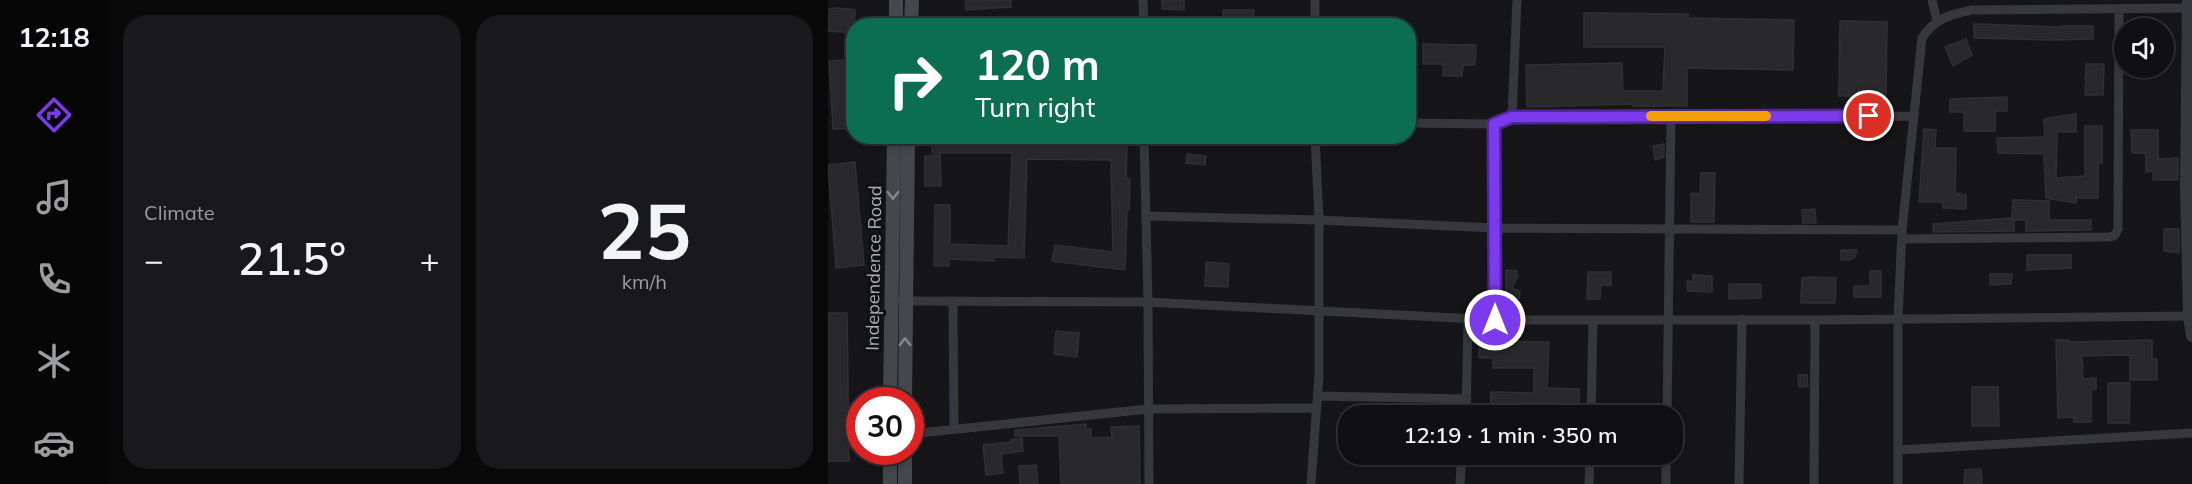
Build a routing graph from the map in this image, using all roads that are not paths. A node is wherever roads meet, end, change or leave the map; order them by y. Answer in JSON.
{"nodes":[{"id":1,"x":896,"y":0,"type":"edge"},
{"id":2,"x":912,"y":0,"type":"edge"},
{"id":3,"x":1143,"y":0,"type":"edge"},
{"id":4,"x":1316,"y":0,"type":"edge"},
{"id":5,"x":1516,"y":0,"type":"edge"},
{"id":6,"x":1932,"y":0,"type":"edge"},
{"id":7,"x":2188,"y":4,"type":"edge"},
{"id":8,"x":2013,"y":5,"type":"edge"},
{"id":9,"x":2115,"y":6,"type":"edge"},
{"id":10,"x":896,"y":18,"type":"edge"},
{"id":11,"x":911,"y":18,"type":"edge"},
{"id":12,"x":1143,"y":18,"type":"edge"},
{"id":13,"x":1315,"y":18,"type":"edge"},
{"id":14,"x":1937,"y":21,"type":"junction"},
{"id":15,"x":1671,"y":116,"type":"junction"},
{"id":16,"x":1913,"y":116,"type":"junction"},
{"id":17,"x":1512,"y":117,"type":"junction"},
{"id":18,"x":1416,"y":123,"type":"edge"},
{"id":19,"x":1494,"y":124,"type":"junction"},
{"id":20,"x":894,"y":144,"type":"edge"},
{"id":21,"x":908,"y":144,"type":"edge"},
{"id":22,"x":1144,"y":144,"type":"edge"},
{"id":23,"x":1316,"y":144,"type":"edge"},
{"id":24,"x":1146,"y":216,"type":"junction"},
{"id":25,"x":1319,"y":220,"type":"junction"},
{"id":26,"x":1670,"y":227,"type":"junction"},
{"id":27,"x":1495,"y":228,"type":"junction"},
{"id":28,"x":1902,"y":235,"type":"junction"},
{"id":29,"x":891,"y":301,"type":"junction"},
{"id":30,"x":906,"y":301,"type":"junction"},
{"id":31,"x":953,"y":301,"type":"junction"},
{"id":32,"x":1148,"y":302,"type":"junction"},
{"id":33,"x":1320,"y":311,"type":"junction"},
{"id":34,"x":2190,"y":316,"type":"edge"},
{"id":35,"x":1468,"y":319,"type":"junction"},
{"id":36,"x":1668,"y":319,"type":"junction"},
{"id":37,"x":1742,"y":319,"type":"junction"},
{"id":38,"x":1898,"y":319,"type":"junction"},
{"id":39,"x":1495,"y":320,"type":"junction"},
{"id":40,"x":1593,"y":320,"type":"junction"},
{"id":41,"x":1815,"y":320,"type":"junction"},
{"id":42,"x":2192,"y":336,"type":"edge"},
{"id":43,"x":890,"y":387,"type":"edge"},
{"id":44,"x":906,"y":387,"type":"edge"},
{"id":45,"x":1318,"y":396,"type":"junction"},
{"id":46,"x":1467,"y":399,"type":"junction"},
{"id":47,"x":1467,"y":405,"type":"edge"},
{"id":48,"x":1591,"y":405,"type":"edge"},
{"id":49,"x":1667,"y":405,"type":"edge"},
{"id":50,"x":1316,"y":408,"type":"junction"},
{"id":51,"x":1148,"y":409,"type":"junction"},
{"id":52,"x":954,"y":429,"type":"junction"},
{"id":53,"x":924,"y":432,"type":"edge"},
{"id":54,"x":2192,"y":433,"type":"edge"},
{"id":55,"x":1898,"y":450,"type":"junction"},
{"id":56,"x":890,"y":465,"type":"edge"},
{"id":57,"x":905,"y":465,"type":"edge"},
{"id":58,"x":1461,"y":465,"type":"edge"},
{"id":59,"x":1590,"y":465,"type":"edge"},
{"id":60,"x":1666,"y":465,"type":"edge"},
{"id":61,"x":890,"y":484,"type":"edge"},
{"id":62,"x":905,"y":484,"type":"edge"},
{"id":63,"x":1149,"y":484,"type":"edge"},
{"id":64,"x":1311,"y":484,"type":"edge"},
{"id":65,"x":1460,"y":484,"type":"edge"},
{"id":66,"x":1589,"y":484,"type":"edge"},
{"id":67,"x":1666,"y":484,"type":"edge"},
{"id":68,"x":1739,"y":484,"type":"edge"},
{"id":69,"x":1814,"y":484,"type":"edge"},
{"id":70,"x":1898,"y":484,"type":"edge"}],
"edges":[{"from":1,"to":10,"type":"main road"},
{"from":2,"to":11,"type":"main road"},
{"from":3,"to":12,"type":"street"},
{"from":4,"to":13,"type":"street"},
{"from":5,"to":17,"type":"street"},
{"from":6,"to":14,"type":"street"},
{"from":7,"to":9,"type":"street"},
{"from":7,"to":34,"type":"street"},
{"from":8,"to":9,"type":"street"},
{"from":8,"to":14,"type":"street"},
{"from":9,"to":28,"type":"street"},
{"from":14,"to":16,"type":"street"},
{"from":15,"to":16,"type":"street"},
{"from":15,"to":17,"type":"street"},
{"from":15,"to":26,"type":"street"},
{"from":16,"to":28,"type":"street"},
{"from":17,"to":19,"type":"street"},
{"from":18,"to":19,"type":"street"},
{"from":19,"to":27,"type":"street"},
{"from":20,"to":29,"type":"main road","name":"Independence Road","one_way":true},
{"from":21,"to":30,"type":"main road","name":"Independence Road"},
{"from":22,"to":24,"type":"street"},
{"from":23,"to":25,"type":"street"},
{"from":24,"to":25,"type":"street"},
{"from":24,"to":32,"type":"street"},
{"from":25,"to":27,"type":"street"},
{"from":25,"to":33,"type":"street"},
{"from":26,"to":27,"type":"street"},
{"from":26,"to":28,"type":"street"},
{"from":26,"to":36,"type":"street"},
{"from":27,"to":39,"type":"street"},
{"from":28,"to":38,"type":"street"},
{"from":29,"to":30,"type":"street"},
{"from":29,"to":43,"type":"main road","name":"Independence Road"},
{"from":30,"to":31,"type":"street"},
{"from":44,"to":30,"type":"main road","name":"Independence Road","one_way":true},
{"from":31,"to":32,"type":"street"},
{"from":31,"to":52,"type":"street"},
{"from":32,"to":33,"type":"street"},
{"from":32,"to":51,"type":"street"},
{"from":33,"to":35,"type":"street"},
{"from":33,"to":45,"type":"street"},
{"from":34,"to":38,"type":"street"},
{"from":34,"to":42,"type":"street"},
{"from":35,"to":39,"type":"street"},
{"from":35,"to":46,"type":"street"},
{"from":36,"to":37,"type":"street"},
{"from":36,"to":40,"type":"street"},
{"from":36,"to":49,"type":"street"},
{"from":37,"to":41,"type":"street"},
{"from":37,"to":68,"type":"street"},
{"from":38,"to":41,"type":"street"},
{"from":38,"to":55,"type":"street"},
{"from":39,"to":40,"type":"street"},
{"from":40,"to":48,"type":"street"},
{"from":41,"to":69,"type":"street"},
{"from":45,"to":46,"type":"street"},
{"from":45,"to":50,"type":"street"},
{"from":46,"to":47,"type":"street"},
{"from":50,"to":51,"type":"street"},
{"from":50,"to":64,"type":"street"},
{"from":51,"to":52,"type":"street"},
{"from":51,"to":63,"type":"street"},
{"from":52,"to":53,"type":"street"},
{"from":54,"to":55,"type":"street"},
{"from":55,"to":70,"type":"street"},
{"from":56,"to":61,"type":"main road"},
{"from":57,"to":62,"type":"main road"},
{"from":58,"to":65,"type":"street"},
{"from":59,"to":66,"type":"street"},
{"from":60,"to":67,"type":"street"}]}
